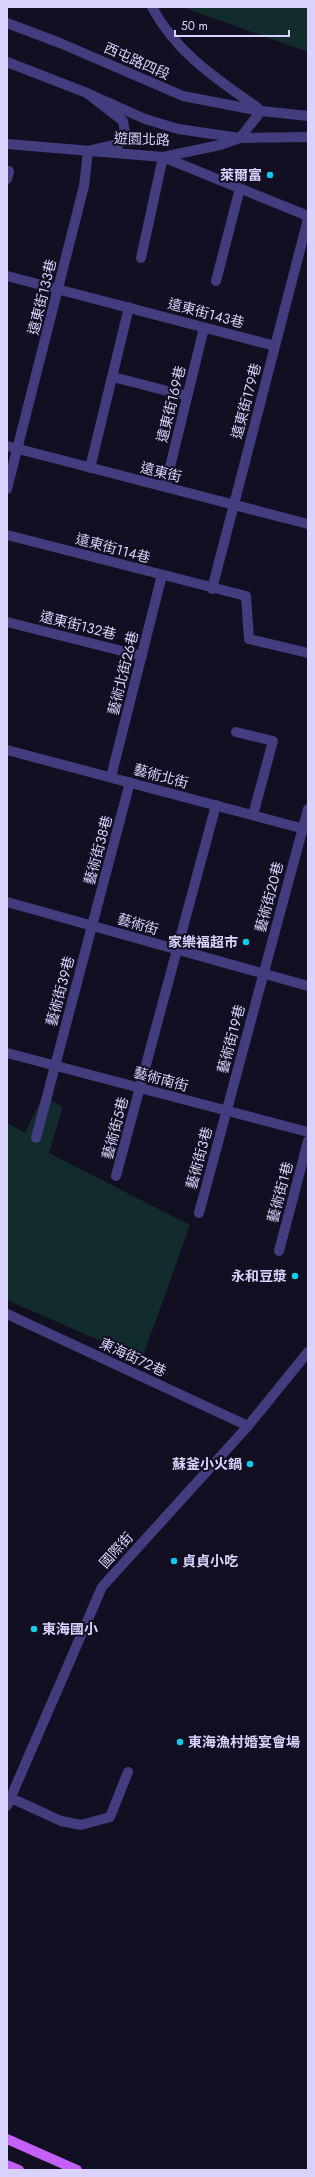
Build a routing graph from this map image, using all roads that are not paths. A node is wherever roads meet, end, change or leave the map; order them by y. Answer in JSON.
{"nodes":[{"id":1,"x":152,"y":7,"type":"edge"},
{"id":2,"x":7,"y":23,"type":"edge"},
{"id":3,"x":7,"y":62,"type":"edge"},
{"id":4,"x":87,"y":93,"type":"junction"},
{"id":5,"x":261,"y":111,"type":"junction"},
{"id":6,"x":308,"y":116,"type":"edge"},
{"id":7,"x":308,"y":137,"type":"edge"},
{"id":8,"x":240,"y":138,"type":"junction"},
{"id":9,"x":7,"y":144,"type":"edge"},
{"id":10,"x":88,"y":151,"type":"junction"},
{"id":11,"x":163,"y":157,"type":"junction"},
{"id":12,"x":240,"y":188,"type":"junction"},
{"id":13,"x":308,"y":216,"type":"edge"},
{"id":14,"x":308,"y":219,"type":"edge"},
{"id":15,"x":141,"y":258,"type":"dead end"},
{"id":16,"x":7,"y":276,"type":"edge"},
{"id":17,"x":216,"y":281,"type":"dead end"},
{"id":18,"x":59,"y":289,"type":"junction"},
{"id":19,"x":130,"y":307,"type":"junction"},
{"id":20,"x":204,"y":328,"type":"junction"},
{"id":21,"x":275,"y":346,"type":"junction"},
{"id":22,"x":113,"y":377,"type":"junction"},
{"id":23,"x":187,"y":396,"type":"junction"},
{"id":24,"x":7,"y":446,"type":"edge"},
{"id":25,"x":18,"y":449,"type":"junction"},
{"id":26,"x":90,"y":468,"type":"junction"},
{"id":27,"x":165,"y":487,"type":"junction"},
{"id":28,"x":7,"y":489,"type":"edge"},
{"id":29,"x":234,"y":505,"type":"junction"},
{"id":30,"x":308,"y":524,"type":"edge"},
{"id":31,"x":7,"y":535,"type":"edge"},
{"id":32,"x":162,"y":576,"type":"junction"},
{"id":33,"x":212,"y":589,"type":"junction"},
{"id":34,"x":7,"y":622,"type":"edge"},
{"id":35,"x":308,"y":653,"type":"edge"},
{"id":36,"x":142,"y":656,"type":"junction"},
{"id":37,"x":236,"y":732,"type":"dead end"},
{"id":38,"x":7,"y":750,"type":"edge"},
{"id":39,"x":111,"y":776,"type":"junction"},
{"id":40,"x":130,"y":782,"type":"junction"},
{"id":41,"x":216,"y":805,"type":"junction"},
{"id":42,"x":308,"y":809,"type":"edge"},
{"id":43,"x":253,"y":815,"type":"junction"},
{"id":44,"x":305,"y":829,"type":"edge"},
{"id":45,"x":7,"y":902,"type":"edge"},
{"id":46,"x":92,"y":926,"type":"junction"},
{"id":47,"x":178,"y":950,"type":"junction"},
{"id":48,"x":263,"y":974,"type":"junction"},
{"id":49,"x":308,"y":986,"type":"edge"},
{"id":50,"x":7,"y":1053,"type":"edge"},
{"id":51,"x":54,"y":1064,"type":"junction"},
{"id":52,"x":140,"y":1087,"type":"junction"},
{"id":53,"x":226,"y":1111,"type":"junction"},
{"id":54,"x":308,"y":1132,"type":"edge"},
{"id":55,"x":36,"y":1138,"type":"dead end"},
{"id":56,"x":308,"y":1141,"type":"edge"},
{"id":57,"x":116,"y":1176,"type":"dead end"},
{"id":58,"x":199,"y":1212,"type":"dead end"},
{"id":59,"x":279,"y":1251,"type":"dead end"},
{"id":60,"x":7,"y":1314,"type":"edge"},
{"id":61,"x":308,"y":1352,"type":"edge"},
{"id":62,"x":248,"y":1426,"type":"junction"},
{"id":63,"x":128,"y":1772,"type":"dead end"},
{"id":64,"x":9,"y":1802,"type":"edge"},
{"id":65,"x":7,"y":2139,"type":"edge"},
{"id":66,"x":7,"y":2165,"type":"edge"},
{"id":67,"x":19,"y":2170,"type":"edge"},
{"id":68,"x":77,"y":2170,"type":"edge"}],
"edges":[{"from":1,"to":5,"type":"street"},
{"from":2,"to":5,"type":"street","name":"西屯路四段"},
{"from":3,"to":4,"type":"street"},
{"from":4,"to":8,"type":"street"},
{"from":4,"to":10,"type":"street"},
{"from":5,"to":6,"type":"street","name":"西屯路四段"},
{"from":5,"to":8,"type":"street"},
{"from":7,"to":8,"type":"street"},
{"from":8,"to":11,"type":"street","name":"遊園北路"},
{"from":9,"to":10,"type":"street","name":"遊園北路"},
{"from":10,"to":11,"type":"street","name":"遊園北路"},
{"from":10,"to":18,"type":"street","name":"遠東街133巷"},
{"from":11,"to":12,"type":"street"},
{"from":11,"to":15,"type":"street"},
{"from":12,"to":13,"type":"street"},
{"from":12,"to":17,"type":"street"},
{"from":14,"to":21,"type":"street","name":"遠東街179巷"},
{"from":16,"to":18,"type":"street","name":"遠東街143巷"},
{"from":18,"to":19,"type":"street","name":"遠東街143巷"},
{"from":18,"to":25,"type":"street","name":"遠東街133巷"},
{"from":19,"to":20,"type":"street","name":"遠東街143巷"},
{"from":19,"to":22,"type":"street"},
{"from":20,"to":21,"type":"street","name":"遠東街143巷"},
{"from":20,"to":23,"type":"street","name":"遠東街169巷"},
{"from":21,"to":29,"type":"street","name":"遠東街179巷"},
{"from":22,"to":23,"type":"street"},
{"from":22,"to":26,"type":"street"},
{"from":23,"to":27,"type":"street","name":"遠東街169巷"},
{"from":24,"to":25,"type":"street","name":"遠東街"},
{"from":25,"to":26,"type":"street","name":"遠東街"},
{"from":25,"to":28,"type":"street"},
{"from":26,"to":27,"type":"street","name":"遠東街"},
{"from":27,"to":29,"type":"street","name":"遠東街"},
{"from":29,"to":30,"type":"street","name":"遠東街"},
{"from":29,"to":33,"type":"street","name":"遠東街179巷"},
{"from":31,"to":32,"type":"street","name":"遠東街114巷"},
{"from":32,"to":33,"type":"street","name":"遠東街114巷"},
{"from":32,"to":36,"type":"street","name":"藝術北街26巷"},
{"from":33,"to":35,"type":"street","name":"遠東街114巷"},
{"from":34,"to":36,"type":"street","name":"遠東街132巷"},
{"from":36,"to":39,"type":"street","name":"藝術北街26巷"},
{"from":37,"to":43,"type":"street"},
{"from":38,"to":39,"type":"street","name":"藝術北街"},
{"from":39,"to":40,"type":"street","name":"藝術北街"},
{"from":40,"to":41,"type":"street","name":"藝術北街"},
{"from":40,"to":46,"type":"street","name":"藝術街38巷"},
{"from":41,"to":43,"type":"street","name":"藝術北街"},
{"from":41,"to":47,"type":"street","name":"藝術街5巷"},
{"from":42,"to":44,"type":"street","name":"藝術街20巷"},
{"from":43,"to":44,"type":"street","name":"藝術北街"},
{"from":44,"to":48,"type":"street","name":"藝術街20巷"},
{"from":45,"to":46,"type":"street","name":"藝術街"},
{"from":46,"to":47,"type":"street","name":"藝術街"},
{"from":46,"to":51,"type":"street","name":"藝術街39巷"},
{"from":47,"to":48,"type":"street","name":"藝術街"},
{"from":47,"to":52,"type":"street","name":"藝術街5巷"},
{"from":48,"to":49,"type":"street","name":"藝術街"},
{"from":48,"to":53,"type":"street","name":"藝術街19巷"},
{"from":50,"to":51,"type":"street","name":"藝術南街"},
{"from":51,"to":52,"type":"street","name":"藝術南街"},
{"from":51,"to":55,"type":"street","name":"藝術街39巷"},
{"from":52,"to":53,"type":"street","name":"藝術南街"},
{"from":52,"to":57,"type":"street","name":"藝術街5巷"},
{"from":53,"to":54,"type":"street","name":"藝術南街"},
{"from":53,"to":58,"type":"street","name":"藝術街3巷"},
{"from":56,"to":59,"type":"street","name":"藝術街1巷"},
{"from":60,"to":62,"type":"street","name":"東海街72巷"},
{"from":61,"to":62,"type":"street","name":"國際街"},
{"from":62,"to":64,"type":"street","name":"國際街"},
{"from":63,"to":64,"type":"street"},
{"from":65,"to":68,"type":"main road"},
{"from":66,"to":67,"type":"main road"}]}
